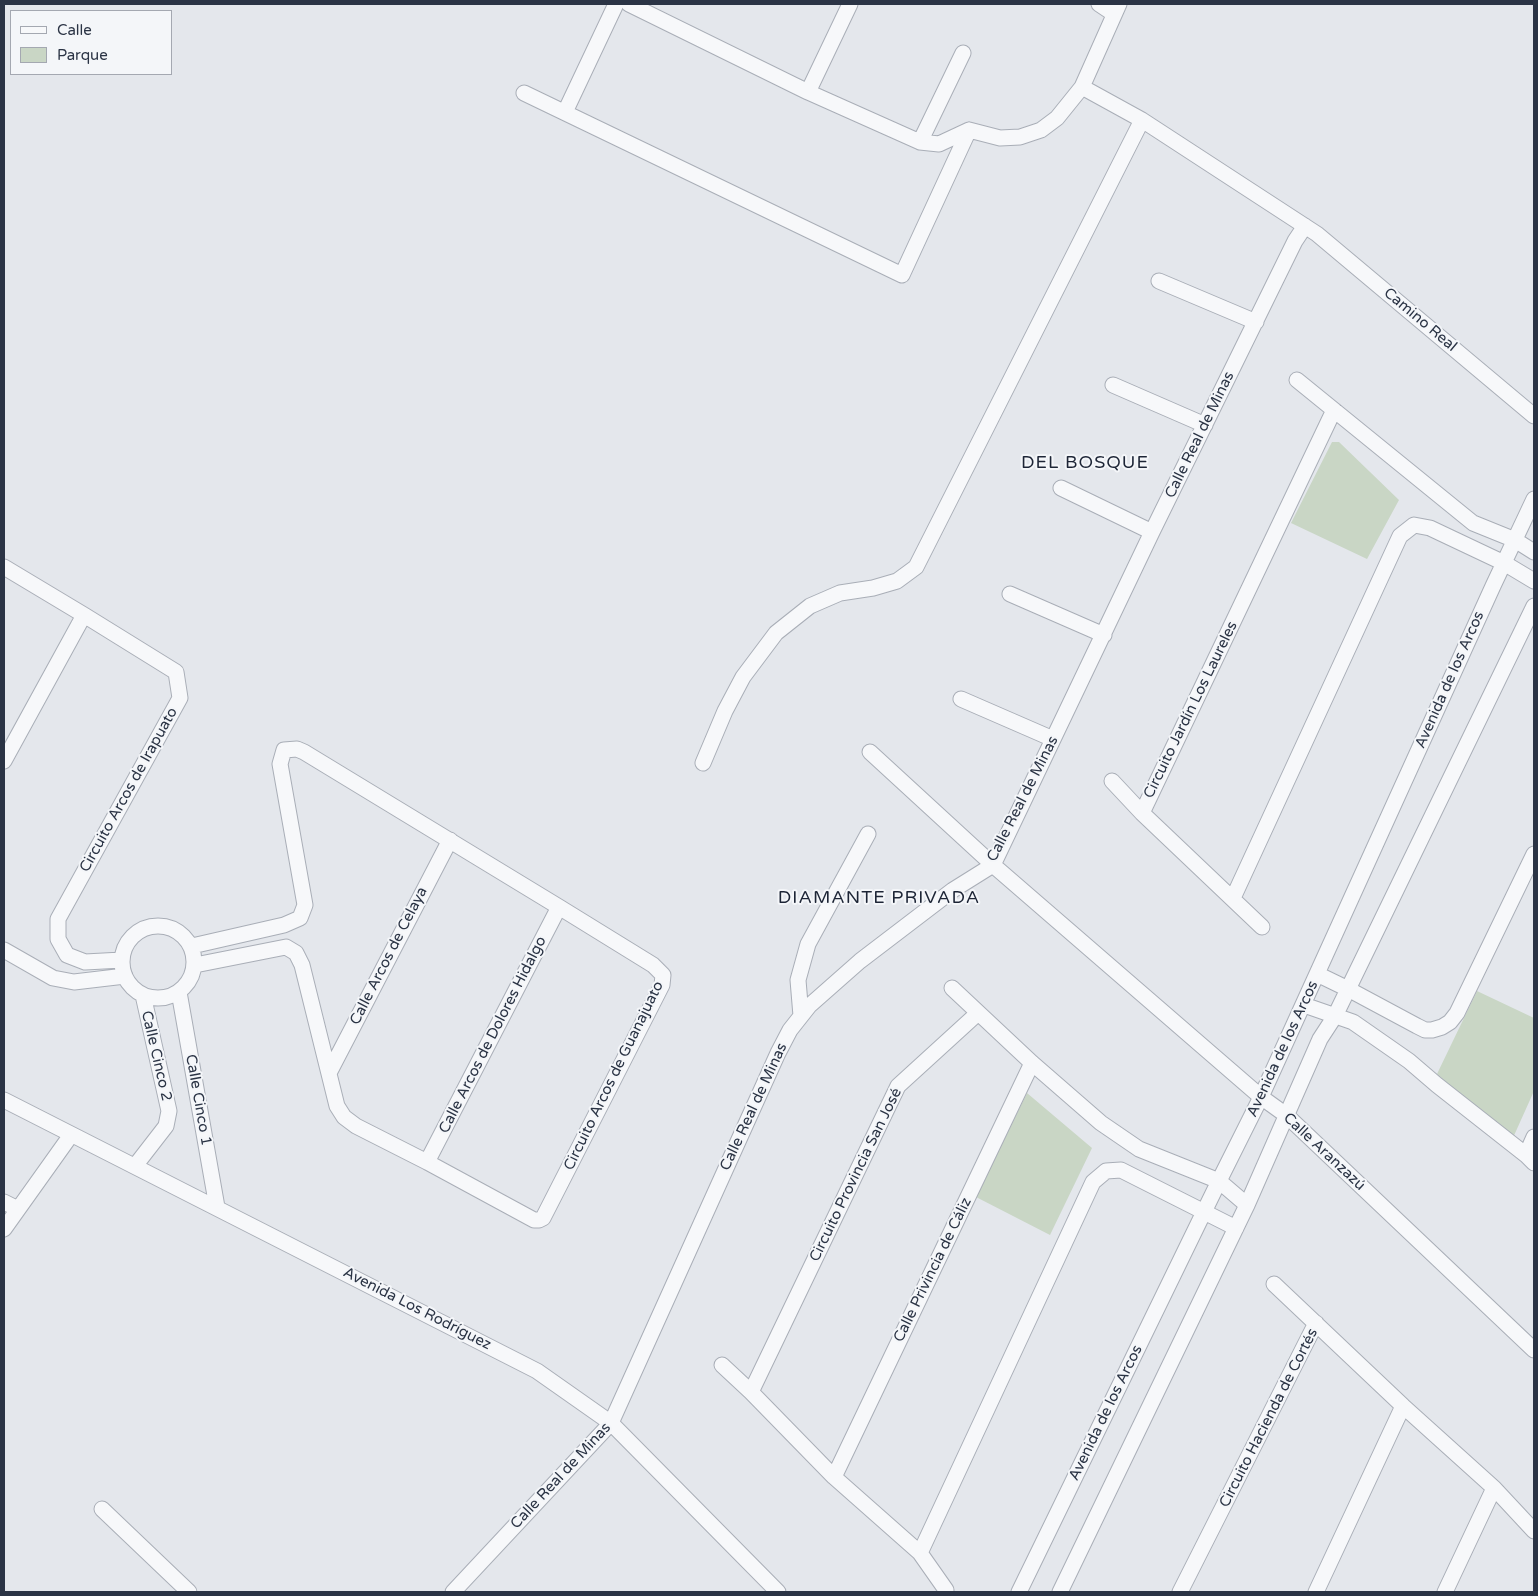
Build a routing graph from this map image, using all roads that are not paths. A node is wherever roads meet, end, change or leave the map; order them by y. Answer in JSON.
{"nodes":[{"id":1,"x":616,"y":4,"type":"edge"},
{"id":2,"x":629,"y":4,"type":"edge"},
{"id":3,"x":850,"y":4,"type":"edge"},
{"id":4,"x":1098,"y":4,"type":"edge"},
{"id":5,"x":1117,"y":9,"type":"edge"},
{"id":6,"x":963,"y":53,"type":"dead end"},
{"id":7,"x":1082,"y":87,"type":"junction"},
{"id":8,"x":524,"y":92,"type":"dead end"},
{"id":9,"x":808,"y":92,"type":"junction"},
{"id":10,"x":565,"y":112,"type":"junction"},
{"id":11,"x":1142,"y":120,"type":"junction"},
{"id":12,"x":969,"y":130,"type":"junction"},
{"id":13,"x":920,"y":142,"type":"junction"},
{"id":14,"x":1305,"y":226,"type":"junction"},
{"id":15,"x":1159,"y":280,"type":"dead end"},
{"id":16,"x":1256,"y":322,"type":"junction"},
{"id":17,"x":1297,"y":380,"type":"dead end"},
{"id":18,"x":1113,"y":385,"type":"dead end"},
{"id":19,"x":1334,"y":410,"type":"junction"},
{"id":20,"x":1534,"y":416,"type":"edge"},
{"id":21,"x":1205,"y":425,"type":"junction"},
{"id":22,"x":1061,"y":488,"type":"dead end"},
{"id":23,"x":1534,"y":499,"type":"edge"},
{"id":24,"x":1152,"y":532,"type":"junction"},
{"id":25,"x":1515,"y":540,"type":"junction"},
{"id":26,"x":1534,"y":552,"type":"edge"},
{"id":27,"x":1504,"y":564,"type":"junction"},
{"id":28,"x":4,"y":567,"type":"edge"},
{"id":29,"x":1534,"y":581,"type":"edge"},
{"id":30,"x":1010,"y":594,"type":"dead end"},
{"id":31,"x":1534,"y":606,"type":"edge"},
{"id":32,"x":84,"y":614,"type":"junction"},
{"id":33,"x":1104,"y":635,"type":"junction"},
{"id":34,"x":961,"y":699,"type":"dead end"},
{"id":35,"x":1054,"y":739,"type":"junction"},
{"id":36,"x":870,"y":752,"type":"dead end"},
{"id":37,"x":4,"y":761,"type":"edge"},
{"id":38,"x":703,"y":763,"type":"dead end"},
{"id":39,"x":1112,"y":781,"type":"dead end"},
{"id":40,"x":1142,"y":813,"type":"junction"},
{"id":41,"x":868,"y":834,"type":"dead end"},
{"id":42,"x":450,"y":840,"type":"junction"},
{"id":43,"x":1534,"y":854,"type":"edge"},
{"id":44,"x":993,"y":865,"type":"junction"},
{"id":45,"x":1233,"y":898,"type":"junction"},
{"id":46,"x":559,"y":907,"type":"junction"},
{"id":47,"x":1262,"y":927,"type":"dead end"},
{"id":48,"x":192,"y":946,"type":"junction"},
{"id":49,"x":4,"y":950,"type":"edge"},
{"id":50,"x":122,"y":960,"type":"junction"},
{"id":51,"x":195,"y":965,"type":"junction"},
{"id":52,"x":1317,"y":974,"type":"junction"},
{"id":53,"x":125,"y":976,"type":"junction"},
{"id":54,"x":952,"y":988,"type":"dead end"},
{"id":55,"x":1348,"y":989,"type":"junction"},
{"id":56,"x":179,"y":992,"type":"junction"},
{"id":57,"x":143,"y":995,"type":"junction"},
{"id":58,"x":1304,"y":1005,"type":"junction"},
{"id":59,"x":978,"y":1013,"type":"junction"},
{"id":60,"x":801,"y":1016,"type":"junction"},
{"id":61,"x":1335,"y":1016,"type":"junction"},
{"id":62,"x":1032,"y":1063,"type":"junction"},
{"id":63,"x":329,"y":1073,"type":"junction"},
{"id":64,"x":1262,"y":1097,"type":"junction"},
{"id":65,"x":4,"y":1100,"type":"edge"},
{"id":66,"x":1286,"y":1115,"type":"junction"},
{"id":67,"x":71,"y":1135,"type":"junction"},
{"id":68,"x":1534,"y":1137,"type":"edge"},
{"id":69,"x":1530,"y":1159,"type":"edge"},
{"id":70,"x":427,"y":1162,"type":"junction"},
{"id":71,"x":135,"y":1166,"type":"junction"},
{"id":72,"x":1219,"y":1182,"type":"junction"},
{"id":73,"x":4,"y":1202,"type":"edge"},
{"id":74,"x":1247,"y":1205,"type":"junction"},
{"id":75,"x":217,"y":1207,"type":"junction"},
{"id":76,"x":18,"y":1209,"type":"junction"},
{"id":77,"x":1204,"y":1212,"type":"junction"},
{"id":78,"x":1236,"y":1228,"type":"junction"},
{"id":79,"x":4,"y":1229,"type":"edge"},
{"id":80,"x":1274,"y":1284,"type":"dead end"},
{"id":81,"x":1316,"y":1323,"type":"junction"},
{"id":82,"x":1534,"y":1350,"type":"edge"},
{"id":83,"x":722,"y":1365,"type":"dead end"},
{"id":84,"x":751,"y":1392,"type":"junction"},
{"id":85,"x":1403,"y":1406,"type":"junction"},
{"id":86,"x":611,"y":1423,"type":"junction"},
{"id":87,"x":834,"y":1477,"type":"junction"},
{"id":88,"x":1494,"y":1488,"type":"junction"},
{"id":89,"x":102,"y":1509,"type":"dead end"},
{"id":90,"x":1534,"y":1531,"type":"edge"},
{"id":91,"x":920,"y":1553,"type":"junction"},
{"id":92,"x":946,"y":1590,"type":"dead end"},
{"id":93,"x":189,"y":1592,"type":"edge"},
{"id":94,"x":453,"y":1592,"type":"edge"},
{"id":95,"x":778,"y":1592,"type":"edge"},
{"id":96,"x":1019,"y":1592,"type":"edge"},
{"id":97,"x":1060,"y":1592,"type":"edge"},
{"id":98,"x":1180,"y":1592,"type":"edge"},
{"id":99,"x":1316,"y":1592,"type":"edge"},
{"id":100,"x":1445,"y":1592,"type":"edge"}],
"edges":[{"from":1,"to":10,"type":"street"},
{"from":2,"to":9,"type":"street"},
{"from":3,"to":9,"type":"street"},
{"from":4,"to":5,"type":"street"},
{"from":5,"to":7,"type":"street"},
{"from":6,"to":13,"type":"street"},
{"from":7,"to":11,"type":"street","name":"Camino Real"},
{"from":7,"to":12,"type":"street"},
{"from":8,"to":10,"type":"street"},
{"from":9,"to":13,"type":"street"},
{"from":10,"to":12,"type":"street"},
{"from":11,"to":14,"type":"street","name":"Camino Real"},
{"from":11,"to":38,"type":"street"},
{"from":12,"to":13,"type":"street"},
{"from":14,"to":16,"type":"street","name":"Calle Real de Minas"},
{"from":14,"to":20,"type":"street","name":"Camino Real"},
{"from":15,"to":16,"type":"street"},
{"from":16,"to":21,"type":"street","name":"Calle Real de Minas"},
{"from":17,"to":19,"type":"street"},
{"from":18,"to":21,"type":"street"},
{"from":19,"to":25,"type":"street"},
{"from":19,"to":40,"type":"street","name":"Circuito Jardín Los Laureles"},
{"from":21,"to":24,"type":"street","name":"Calle Real de Minas"},
{"from":22,"to":24,"type":"street"},
{"from":23,"to":25,"type":"street","name":"Avenida de los Arcos"},
{"from":24,"to":33,"type":"street","name":"Calle Real de Minas"},
{"from":25,"to":26,"type":"street"},
{"from":25,"to":27,"type":"street","name":"Avenida de los Arcos"},
{"from":27,"to":29,"type":"street"},
{"from":27,"to":45,"type":"street"},
{"from":27,"to":52,"type":"street","name":"Avenida de los Arcos"},
{"from":28,"to":32,"type":"street","name":"Circuito Arcos de Irapuato"},
{"from":30,"to":33,"type":"street"},
{"from":31,"to":55,"type":"street","name":"Avenida de los Arcos"},
{"from":32,"to":37,"type":"street"},
{"from":32,"to":50,"type":"street","name":"Circuito Arcos de Irapuato"},
{"from":33,"to":35,"type":"street","name":"Calle Real de Minas"},
{"from":34,"to":35,"type":"street"},
{"from":35,"to":44,"type":"street","name":"Calle Real de Minas"},
{"from":36,"to":44,"type":"street","name":"Calle Aranzazú"},
{"from":39,"to":40,"type":"street"},
{"from":40,"to":45,"type":"street","name":"Circuito Jardín Los Laureles"},
{"from":41,"to":60,"type":"street"},
{"from":42,"to":46,"type":"street","name":"Circuito Arcos de Guanajuato"},
{"from":42,"to":48,"type":"street","name":"Circuito Arcos de Guanajuato"},
{"from":42,"to":63,"type":"street","name":"Calle Arcos de Celaya"},
{"from":43,"to":55,"type":"street"},
{"from":44,"to":60,"type":"street","name":"Calle Real de Minas"},
{"from":44,"to":64,"type":"street","name":"Calle Aranzazú"},
{"from":45,"to":47,"type":"street","name":"Circuito Jardín Los Laureles"},
{"from":46,"to":70,"type":"street","name":"Calle Arcos de Dolores Hidalgo"},
{"from":46,"to":70,"type":"street","name":"Circuito Arcos de Guanajuato"},
{"from":48,"to":50,"type":"street"},
{"from":48,"to":51,"type":"street"},
{"from":49,"to":53,"type":"street"},
{"from":50,"to":53,"type":"street"},
{"from":51,"to":56,"type":"street"},
{"from":51,"to":63,"type":"street","name":"Circuito Arcos de Guanajuato"},
{"from":52,"to":55,"type":"street"},
{"from":52,"to":58,"type":"street","name":"Avenida de los Arcos"},
{"from":53,"to":57,"type":"street"},
{"from":54,"to":59,"type":"street"},
{"from":55,"to":61,"type":"street","name":"Avenida de los Arcos"},
{"from":56,"to":57,"type":"street"},
{"from":56,"to":75,"type":"street","name":"Calle Cinco 1"},
{"from":57,"to":71,"type":"street","name":"Calle Cinco 2"},
{"from":58,"to":61,"type":"street"},
{"from":58,"to":64,"type":"street","name":"Avenida de los Arcos"},
{"from":59,"to":62,"type":"street"},
{"from":59,"to":84,"type":"street","name":"Circuito Provincia San José"},
{"from":60,"to":86,"type":"street","name":"Calle Real de Minas"},
{"from":61,"to":66,"type":"street","name":"Avenida de los Arcos"},
{"from":61,"to":69,"type":"street"},
{"from":62,"to":72,"type":"street"},
{"from":62,"to":87,"type":"street","name":"Calle Privincia de Cáliz"},
{"from":63,"to":70,"type":"street","name":"Circuito Arcos de Guanajuato"},
{"from":64,"to":66,"type":"street","name":"Calle Aranzazú"},
{"from":64,"to":72,"type":"street","name":"Avenida de los Arcos"},
{"from":65,"to":67,"type":"street","name":"Avenida Los Rodríguez"},
{"from":66,"to":74,"type":"street","name":"Avenida de los Arcos"},
{"from":66,"to":82,"type":"street","name":"Calle Aranzazú"},
{"from":67,"to":71,"type":"street","name":"Avenida Los Rodríguez"},
{"from":67,"to":76,"type":"street"},
{"from":68,"to":69,"type":"street"},
{"from":71,"to":75,"type":"street","name":"Avenida Los Rodríguez"},
{"from":72,"to":74,"type":"street"},
{"from":72,"to":77,"type":"street","name":"Avenida de los Arcos"},
{"from":73,"to":76,"type":"street"},
{"from":74,"to":78,"type":"street","name":"Avenida de los Arcos"},
{"from":75,"to":86,"type":"street","name":"Avenida Los Rodríguez"},
{"from":76,"to":79,"type":"street"},
{"from":77,"to":78,"type":"street"},
{"from":77,"to":91,"type":"street"},
{"from":77,"to":96,"type":"street","name":"Avenida de los Arcos"},
{"from":78,"to":97,"type":"street","name":"Avenida de los Arcos"},
{"from":80,"to":81,"type":"street"},
{"from":81,"to":85,"type":"street","name":"Circuito Hacienda de Cortés"},
{"from":81,"to":98,"type":"street","name":"Circuito Hacienda de Cortés"},
{"from":83,"to":84,"type":"street"},
{"from":84,"to":87,"type":"street"},
{"from":85,"to":88,"type":"street","name":"Circuito Hacienda de Cortés"},
{"from":85,"to":99,"type":"street"},
{"from":86,"to":94,"type":"street","name":"Calle Real de Minas"},
{"from":86,"to":95,"type":"street","name":"Avenida Los Rodríguez"},
{"from":87,"to":91,"type":"street"},
{"from":88,"to":90,"type":"street","name":"Circuito Hacienda de Cortés"},
{"from":88,"to":100,"type":"street"},
{"from":89,"to":93,"type":"street"},
{"from":91,"to":92,"type":"street"}]}
